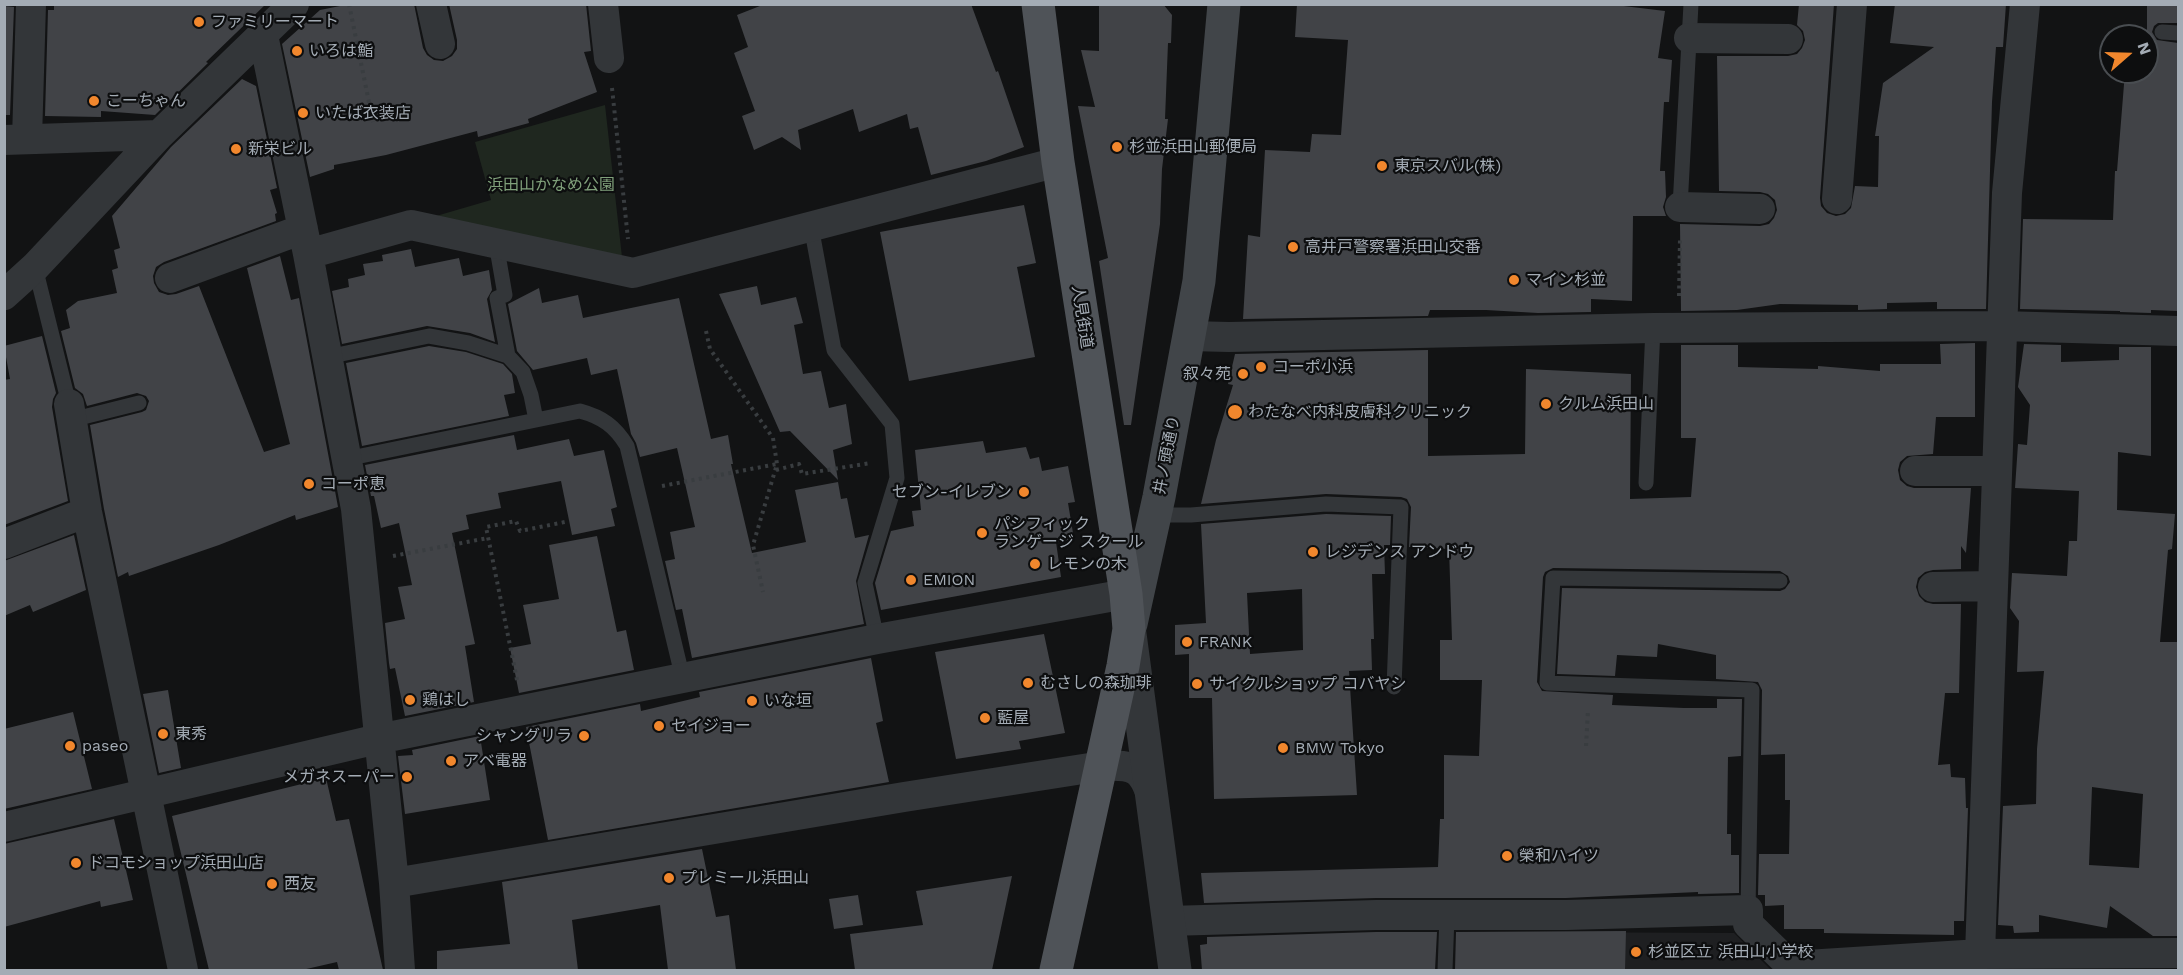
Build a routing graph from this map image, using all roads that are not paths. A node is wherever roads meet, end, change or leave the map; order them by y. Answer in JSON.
{"nodes":[{"id":1,"x":31,"y":4,"type":"edge"},
{"id":2,"x":294,"y":4,"type":"edge"},
{"id":3,"x":431,"y":4,"type":"edge"},
{"id":4,"x":603,"y":4,"type":"edge"},
{"id":5,"x":1038,"y":4,"type":"edge"},
{"id":6,"x":1224,"y":4,"type":"edge"},
{"id":7,"x":1690,"y":4,"type":"edge"},
{"id":8,"x":1852,"y":4,"type":"edge"},
{"id":9,"x":2025,"y":4,"type":"edge"},
{"id":10,"x":2162,"y":32,"type":"dead end"},
{"id":11,"x":2178,"y":33,"type":"edge"},
{"id":12,"x":263,"y":35,"type":"junction"},
{"id":13,"x":1689,"y":38,"type":"junction"},
{"id":14,"x":1788,"y":39,"type":"dead end"},
{"id":15,"x":440,"y":44,"type":"dead end"},
{"id":16,"x":609,"y":58,"type":"road end"},
{"id":17,"x":159,"y":135,"type":"junction"},
{"id":18,"x":16,"y":139,"type":"edge"},
{"id":19,"x":1058,"y":162,"type":"junction"},
{"id":20,"x":1837,"y":199,"type":"dead end"},
{"id":21,"x":1680,"y":207,"type":"joint"},
{"id":22,"x":1760,"y":209,"type":"dead end"},
{"id":23,"x":811,"y":226,"type":"junction"},
{"id":24,"x":306,"y":241,"type":"junction"},
{"id":25,"x":496,"y":243,"type":"junction"},
{"id":26,"x":35,"y":267,"type":"junction"},
{"id":27,"x":170,"y":278,"type":"dead end"},
{"id":28,"x":4,"y":295,"type":"edge"},
{"id":29,"x":2001,"y":326,"type":"junction"},
{"id":30,"x":1666,"y":328,"type":"junction"},
{"id":31,"x":2178,"y":331,"type":"edge"},
{"id":32,"x":1189,"y":336,"type":"junction"},
{"id":33,"x":508,"y":356,"type":"junction"},
{"id":34,"x":327,"y":357,"type":"junction"},
{"id":35,"x":139,"y":403,"type":"dead end"},
{"id":36,"x":70,"y":412,"type":"junction"},
{"id":37,"x":536,"y":420,"type":"junction"},
{"id":38,"x":346,"y":459,"type":"junction"},
{"id":39,"x":1915,"y":471,"type":"dead end"},
{"id":40,"x":1996,"y":471,"type":"junction"},
{"id":41,"x":1646,"y":483,"type":"dead end"},
{"id":42,"x":87,"y":512,"type":"junction"},
{"id":43,"x":1155,"y":515,"type":"junction"},
{"id":44,"x":4,"y":544,"type":"edge"},
{"id":45,"x":1780,"y":581,"type":"dead end"},
{"id":46,"x":1933,"y":586,"type":"dead end"},
{"id":47,"x":1992,"y":586,"type":"junction"},
{"id":48,"x":1126,"y":594,"type":"junction"},
{"id":49,"x":1130,"y":629,"type":"junction"},
{"id":50,"x":877,"y":639,"type":"junction"},
{"id":51,"x":683,"y":679,"type":"junction"},
{"id":52,"x":1394,"y":687,"type":"dead end"},
{"id":53,"x":378,"y":739,"type":"junction"},
{"id":54,"x":1102,"y":766,"type":"junction"},
{"id":55,"x":146,"y":795,"type":"junction"},
{"id":56,"x":1153,"y":801,"type":"junction"},
{"id":57,"x":4,"y":827,"type":"edge"},
{"id":58,"x":394,"y":883,"type":"junction"},
{"id":59,"x":1748,"y":910,"type":"junction"},
{"id":60,"x":1447,"y":916,"type":"junction"},
{"id":61,"x":1169,"y":921,"type":"junction"},
{"id":62,"x":2178,"y":953,"type":"edge"},
{"id":63,"x":1980,"y":954,"type":"junction"},
{"id":64,"x":183,"y":970,"type":"edge"},
{"id":65,"x":400,"y":970,"type":"edge"},
{"id":66,"x":1056,"y":970,"type":"edge"},
{"id":67,"x":1175,"y":970,"type":"edge"},
{"id":68,"x":1445,"y":970,"type":"edge"}],
"edges":[{"from":1,"to":18,"type":"street"},
{"from":2,"to":12,"type":"street"},
{"from":3,"to":15,"type":"street"},
{"from":4,"to":16,"type":"street"},
{"from":5,"to":19,"type":"main road","name":"人見街道"},
{"from":6,"to":32,"type":"main road","name":"井ノ頭通り"},
{"from":7,"to":13,"type":"lane"},
{"from":8,"to":20,"type":"street"},
{"from":9,"to":29,"type":"street"},
{"from":10,"to":11,"type":"lane"},
{"from":12,"to":17,"type":"street"},
{"from":12,"to":24,"type":"street"},
{"from":13,"to":14,"type":"street"},
{"from":13,"to":21,"type":"lane"},
{"from":17,"to":18,"type":"street"},
{"from":17,"to":26,"type":"street"},
{"from":19,"to":23,"type":"street"},
{"from":19,"to":48,"type":"main road","name":"人見街道"},
{"from":21,"to":22,"type":"street"},
{"from":23,"to":25,"type":"street"},
{"from":23,"to":50,"type":"lane"},
{"from":24,"to":25,"type":"street"},
{"from":24,"to":27,"type":"street"},
{"from":24,"to":34,"type":"street"},
{"from":25,"to":33,"type":"lane"},
{"from":26,"to":28,"type":"street"},
{"from":26,"to":36,"type":"lane"},
{"from":29,"to":30,"type":"street"},
{"from":29,"to":31,"type":"street"},
{"from":29,"to":40,"type":"street"},
{"from":30,"to":32,"type":"street"},
{"from":30,"to":41,"type":"lane"},
{"from":32,"to":43,"type":"main road","name":"井ノ頭通り"},
{"from":33,"to":34,"type":"lane"},
{"from":33,"to":37,"type":"lane"},
{"from":34,"to":38,"type":"street"},
{"from":35,"to":36,"type":"lane"},
{"from":36,"to":42,"type":"street"},
{"from":37,"to":38,"type":"lane"},
{"from":37,"to":51,"type":"lane"},
{"from":38,"to":53,"type":"street"},
{"from":39,"to":40,"type":"street"},
{"from":40,"to":47,"type":"street"},
{"from":42,"to":44,"type":"street"},
{"from":42,"to":55,"type":"street"},
{"from":43,"to":49,"type":"main road","name":"井ノ頭通り"},
{"from":43,"to":52,"type":"lane"},
{"from":45,"to":59,"type":"lane"},
{"from":46,"to":47,"type":"street"},
{"from":47,"to":63,"type":"street"},
{"from":48,"to":49,"type":"main road","name":"人見街道"},
{"from":48,"to":50,"type":"street"},
{"from":49,"to":54,"type":"main road","name":"井ノ頭通り"},
{"from":49,"to":56,"type":"street"},
{"from":50,"to":51,"type":"street"},
{"from":51,"to":53,"type":"street"},
{"from":53,"to":55,"type":"street"},
{"from":53,"to":58,"type":"street"},
{"from":54,"to":56,"type":"street"},
{"from":54,"to":58,"type":"street"},
{"from":54,"to":66,"type":"main road","name":"井ノ頭通り"},
{"from":55,"to":57,"type":"street"},
{"from":55,"to":64,"type":"street"},
{"from":56,"to":61,"type":"street"},
{"from":58,"to":65,"type":"street"},
{"from":59,"to":60,"type":"street"},
{"from":59,"to":63,"type":"street"},
{"from":60,"to":61,"type":"street"},
{"from":60,"to":68,"type":"lane"},
{"from":61,"to":67,"type":"street"},
{"from":62,"to":63,"type":"street"}]}
